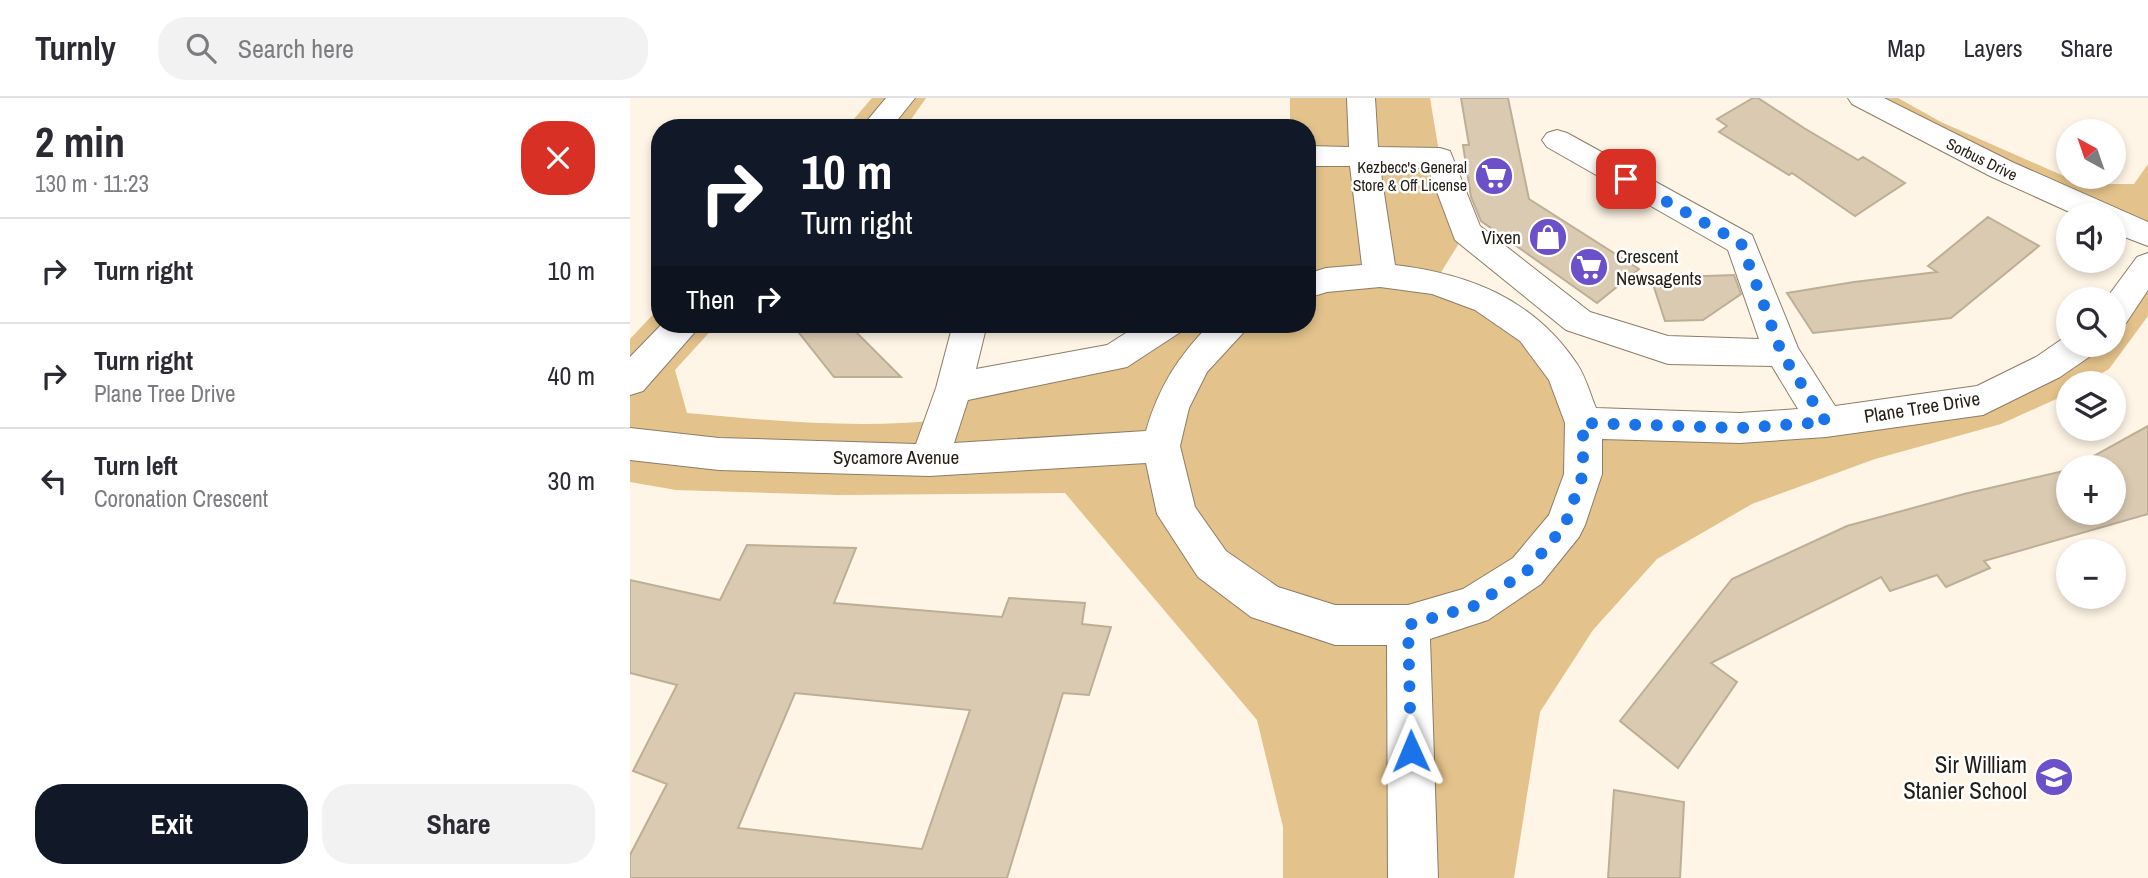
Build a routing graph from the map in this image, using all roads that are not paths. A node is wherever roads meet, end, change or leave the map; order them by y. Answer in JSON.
{"nodes":[{"id":1,"x":901,"y":98,"type":"edge"},
{"id":2,"x":1361,"y":98,"type":"edge"},
{"id":3,"x":1862,"y":98,"type":"edge"},
{"id":4,"x":883,"y":119,"type":"edge"},
{"id":5,"x":1557,"y":140,"type":"dead end"},
{"id":6,"x":1316,"y":156,"type":"edge"},
{"id":7,"x":1364,"y":158,"type":"junction"},
{"id":8,"x":2077,"y":203,"type":"edge"},
{"id":9,"x":2126,"y":225,"type":"edge"},
{"id":10,"x":2148,"y":235,"type":"edge"},
{"id":11,"x":2148,"y":265,"type":"edge"},
{"id":12,"x":1380,"y":275,"type":"junction"},
{"id":13,"x":1316,"y":283,"type":"edge"},
{"id":14,"x":2126,"y":297,"type":"edge"},
{"id":15,"x":674,"y":333,"type":"edge"},
{"id":16,"x":968,"y":333,"type":"edge"},
{"id":17,"x":1153,"y":333,"type":"edge"},
{"id":18,"x":1222,"y":333,"type":"edge"},
{"id":19,"x":1782,"y":354,"type":"junction"},
{"id":20,"x":2063,"y":357,"type":"edge"},
{"id":21,"x":630,"y":381,"type":"edge"},
{"id":22,"x":954,"y":388,"type":"junction"},
{"id":23,"x":1826,"y":422,"type":"junction"},
{"id":24,"x":1583,"y":423,"type":"junction"},
{"id":25,"x":630,"y":444,"type":"edge"},
{"id":26,"x":1161,"y":446,"type":"junction"},
{"id":27,"x":929,"y":460,"type":"junction"},
{"id":28,"x":1408,"y":625,"type":"junction"},
{"id":29,"x":1413,"y":878,"type":"edge"}],
"edges":[{"from":1,"to":4,"type":"street"},
{"from":2,"to":7,"type":"street"},
{"from":3,"to":8,"type":"street","name":"Sorbus Drive"},
{"from":5,"to":19,"type":"street"},
{"from":6,"to":7,"type":"street"},
{"from":7,"to":12,"type":"street"},
{"from":7,"to":19,"type":"street"},
{"from":9,"to":10,"type":"street"},
{"from":11,"to":14,"type":"street"},
{"from":12,"to":13,"type":"street"},
{"from":12,"to":24,"type":"street"},
{"from":15,"to":21,"type":"street"},
{"from":16,"to":22,"type":"street"},
{"from":17,"to":22,"type":"street"},
{"from":18,"to":26,"type":"street"},
{"from":19,"to":23,"type":"street"},
{"from":20,"to":23,"type":"street","name":"Plane Tree Drive"},
{"from":22,"to":27,"type":"street"},
{"from":23,"to":24,"type":"street","name":"Plane Tree Drive"},
{"from":24,"to":28,"type":"street"},
{"from":25,"to":27,"type":"street","name":"Sycamore Avenue"},
{"from":26,"to":27,"type":"street","name":"Sycamore Avenue"},
{"from":26,"to":28,"type":"street"},
{"from":28,"to":29,"type":"street"}]}
